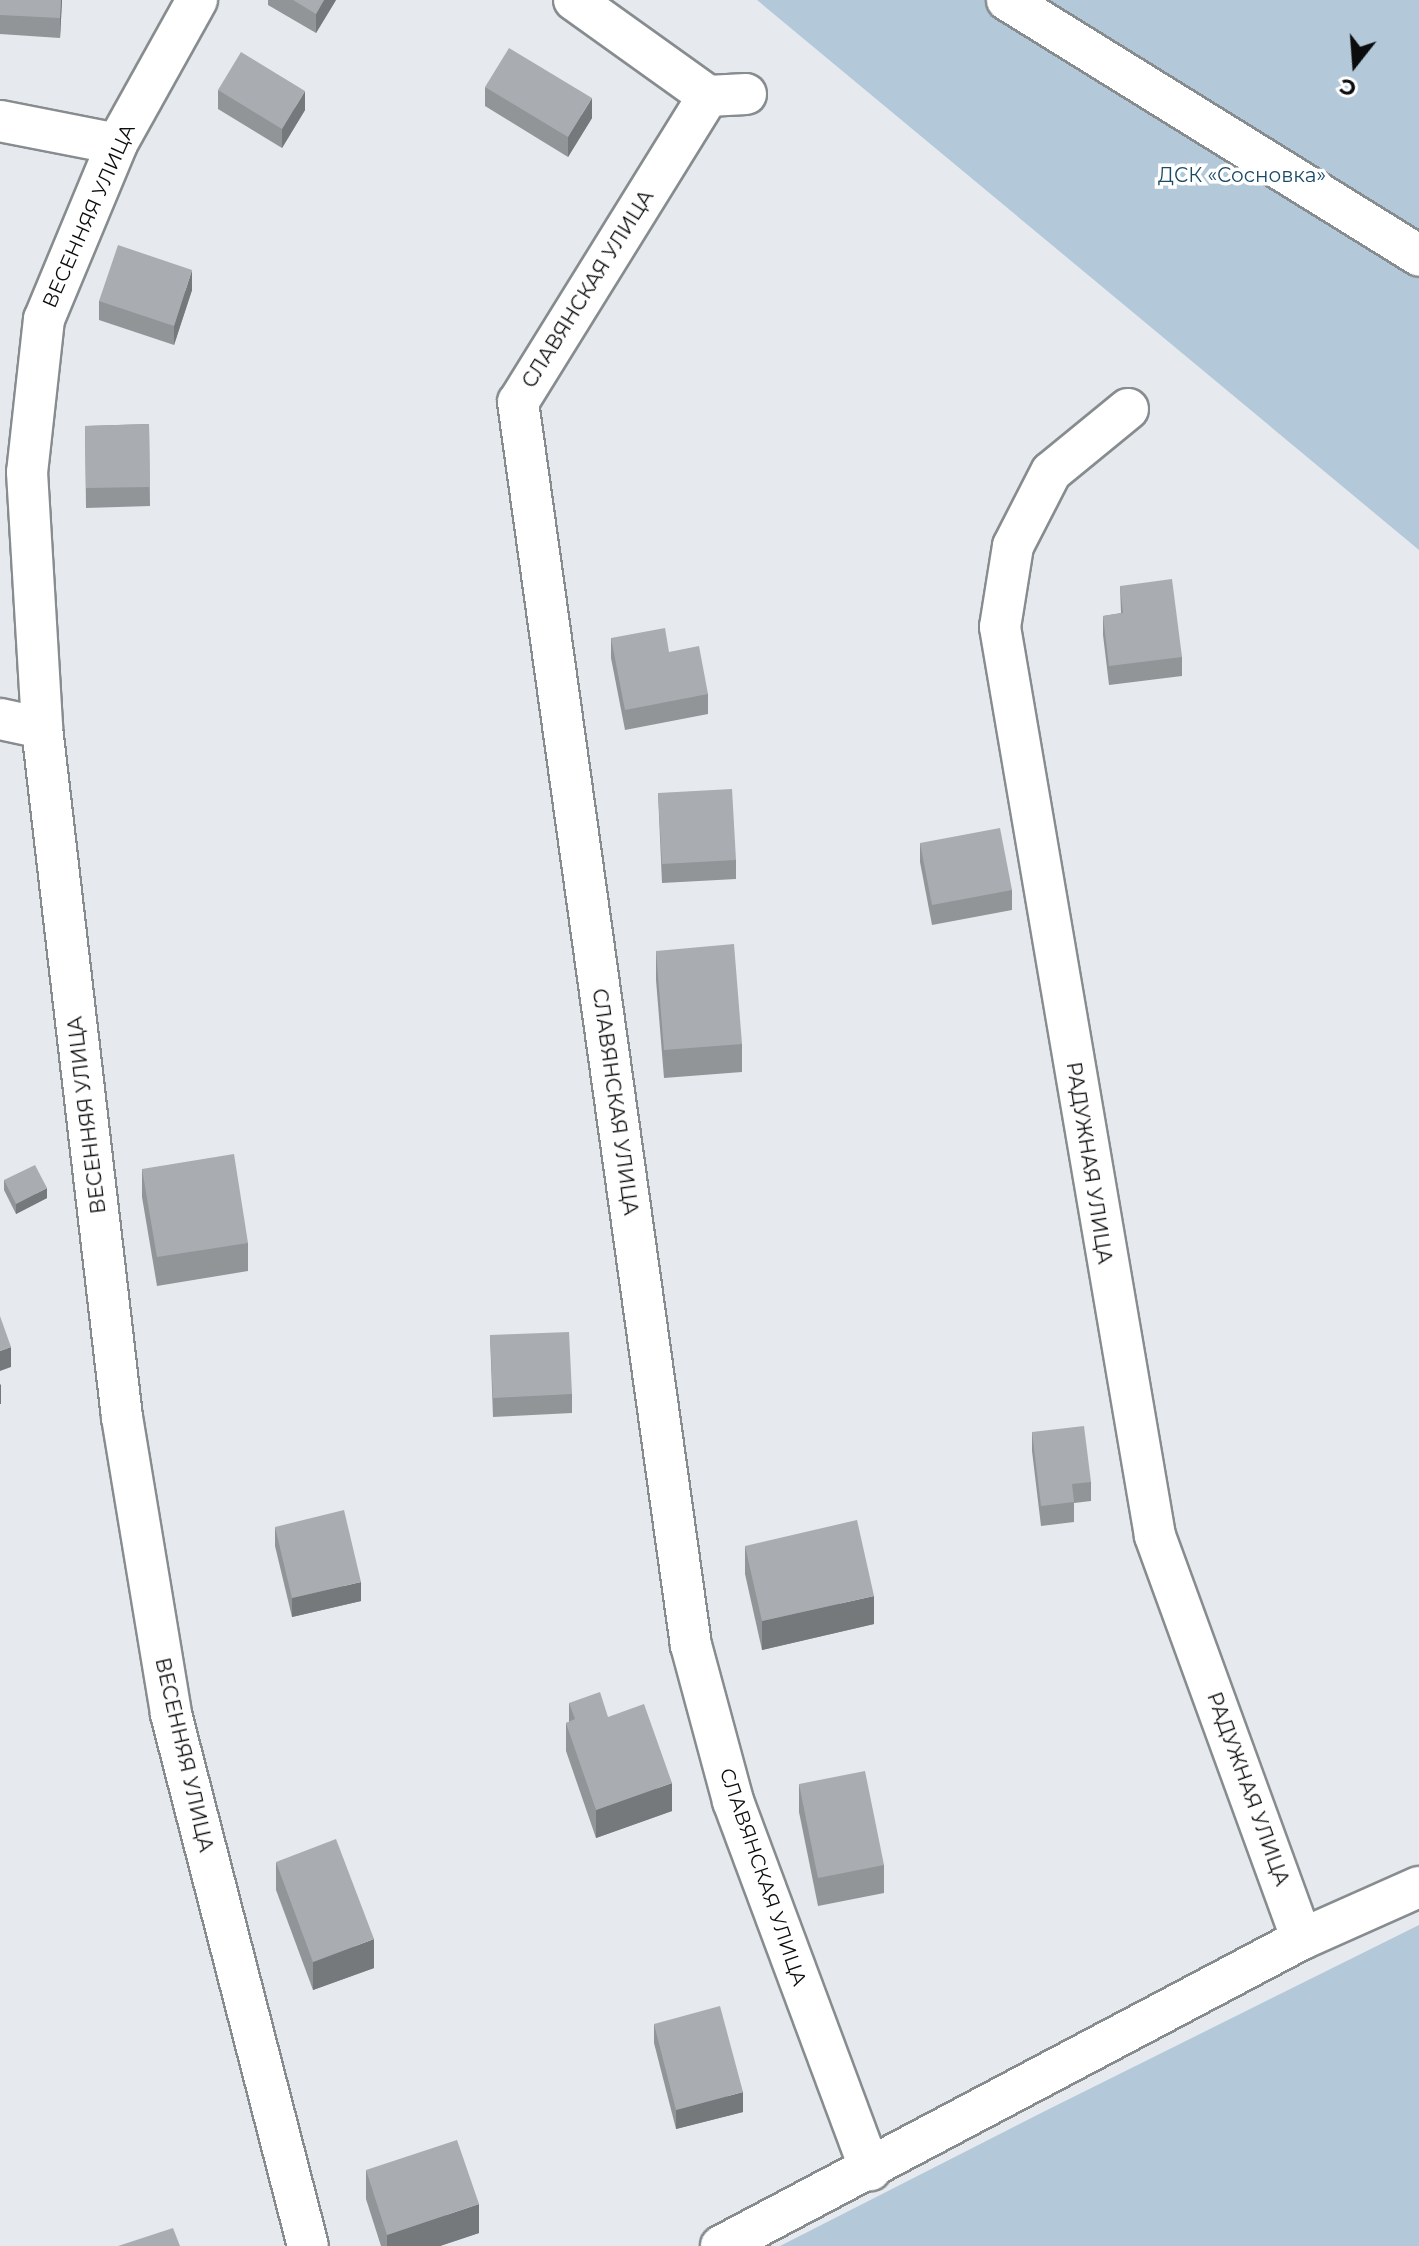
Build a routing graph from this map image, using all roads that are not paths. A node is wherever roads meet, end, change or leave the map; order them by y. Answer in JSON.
{"nodes":[{"id":1,"x":197,"y":0,"type":"edge"},
{"id":2,"x":574,"y":0,"type":"edge"},
{"id":3,"x":1007,"y":0,"type":"edge"},
{"id":4,"x":0,"y":121,"type":"edge"},
{"id":5,"x":117,"y":144,"type":"junction"},
{"id":6,"x":1419,"y":255,"type":"edge"},
{"id":7,"x":1128,"y":409,"type":"dead end"},
{"id":8,"x":0,"y":719,"type":"edge"},
{"id":9,"x":42,"y":728,"type":"junction"},
{"id":10,"x":1419,"y":1887,"type":"edge"},
{"id":11,"x":1302,"y":1939,"type":"junction"},
{"id":12,"x":870,"y":2170,"type":"junction"},
{"id":13,"x":308,"y":2246,"type":"edge"},
{"id":14,"x":721,"y":2246,"type":"edge"}],
"edges":[{"from":1,"to":5,"type":"street","name":"ВЕСЕННЯЯ УЛИЦА"},
{"from":2,"to":12,"type":"street","name":"СЛАВЯНСКАЯ УЛИЦА"},
{"from":3,"to":6,"type":"street"},
{"from":4,"to":5,"type":"street"},
{"from":5,"to":9,"type":"street","name":"ВЕСЕННЯЯ УЛИЦА"},
{"from":7,"to":11,"type":"street","name":"РАДУЖНАЯ УЛИЦА"},
{"from":8,"to":9,"type":"street"},
{"from":9,"to":13,"type":"street","name":"ВЕСЕННЯЯ УЛИЦА"},
{"from":10,"to":11,"type":"street"},
{"from":11,"to":12,"type":"street"},
{"from":12,"to":14,"type":"street"}]}
